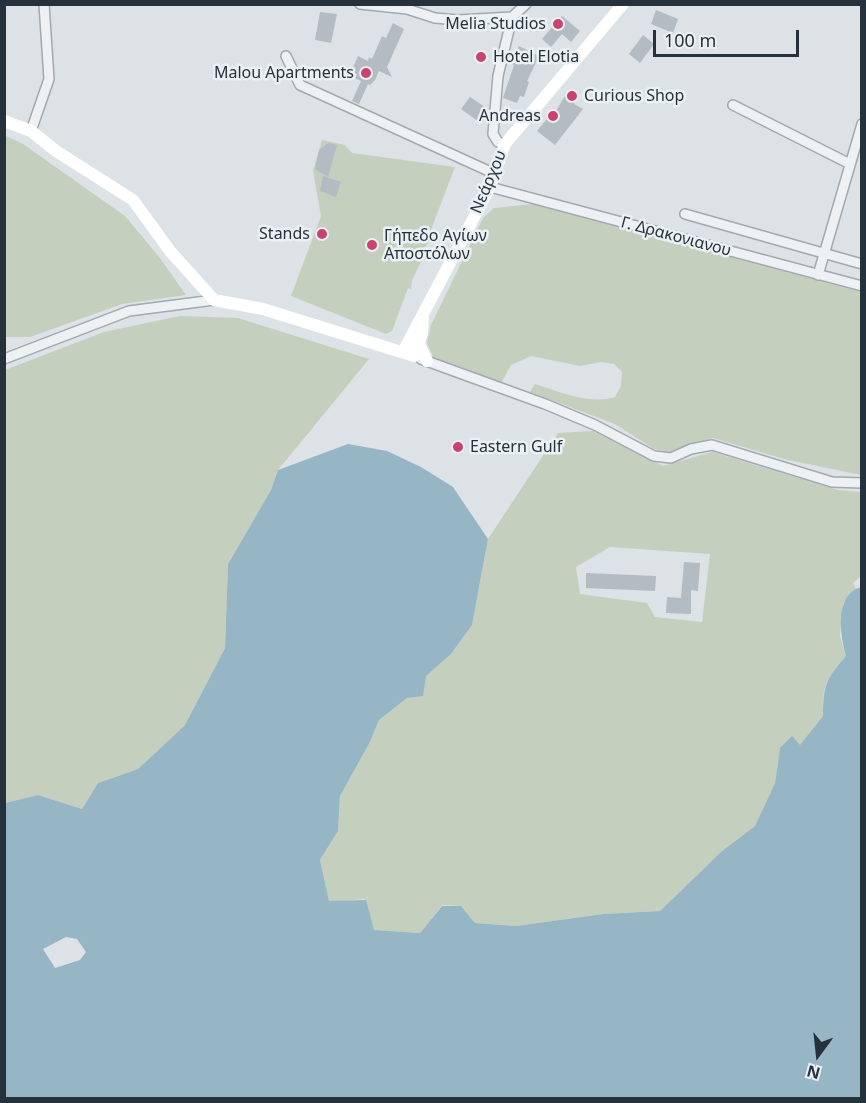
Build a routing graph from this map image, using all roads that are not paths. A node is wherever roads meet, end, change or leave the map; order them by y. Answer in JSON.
{"nodes":[{"id":1,"x":44,"y":4,"type":"edge"},
{"id":2,"x":360,"y":4,"type":"edge"},
{"id":3,"x":526,"y":4,"type":"edge"},
{"id":4,"x":624,"y":4,"type":"edge"},
{"id":5,"x":512,"y":17,"type":"junction"},
{"id":6,"x":286,"y":56,"type":"dead end"},
{"id":7,"x":733,"y":105,"type":"dead end"},
{"id":8,"x":4,"y":121,"type":"edge"},
{"id":9,"x":861,"y":124,"type":"edge"},
{"id":10,"x":31,"y":131,"type":"junction"},
{"id":11,"x":505,"y":144,"type":"junction"},
{"id":12,"x":850,"y":164,"type":"junction"},
{"id":13,"x":493,"y":173,"type":"junction"},
{"id":14,"x":490,"y":187,"type":"junction"},
{"id":15,"x":685,"y":214,"type":"dead end"},
{"id":16,"x":825,"y":255,"type":"junction"},
{"id":17,"x":861,"y":264,"type":"edge"},
{"id":18,"x":818,"y":275,"type":"junction"},
{"id":19,"x":861,"y":286,"type":"edge"},
{"id":20,"x":214,"y":300,"type":"junction"},
{"id":21,"x":411,"y":348,"type":"junction"},
{"id":22,"x":4,"y":359,"type":"edge"},
{"id":23,"x":427,"y":361,"type":"joint"},
{"id":24,"x":861,"y":483,"type":"edge"}],
"edges":[{"from":1,"to":10,"type":"street"},
{"from":2,"to":5,"type":"street"},
{"from":3,"to":5,"type":"street"},
{"from":4,"to":11,"type":"street","name":"Νεάρχου"},
{"from":5,"to":11,"type":"street"},
{"from":6,"to":13,"type":"street"},
{"from":7,"to":12,"type":"street"},
{"from":8,"to":10,"type":"street"},
{"from":9,"to":12,"type":"street"},
{"from":10,"to":20,"type":"street"},
{"from":11,"to":13,"type":"street","name":"Νεάρχου"},
{"from":12,"to":16,"type":"street"},
{"from":13,"to":14,"type":"street","name":"Νεάρχου"},
{"from":14,"to":18,"type":"street","name":"Γ. Δρακονιανου"},
{"from":14,"to":21,"type":"street","name":"Νεάρχου"},
{"from":15,"to":16,"type":"street"},
{"from":16,"to":17,"type":"street"},
{"from":16,"to":18,"type":"street"},
{"from":18,"to":19,"type":"street","name":"Γ. Δρακονιανου"},
{"from":20,"to":21,"type":"street"},
{"from":20,"to":22,"type":"street"},
{"from":21,"to":23,"type":"street"},
{"from":23,"to":24,"type":"street"}]}
